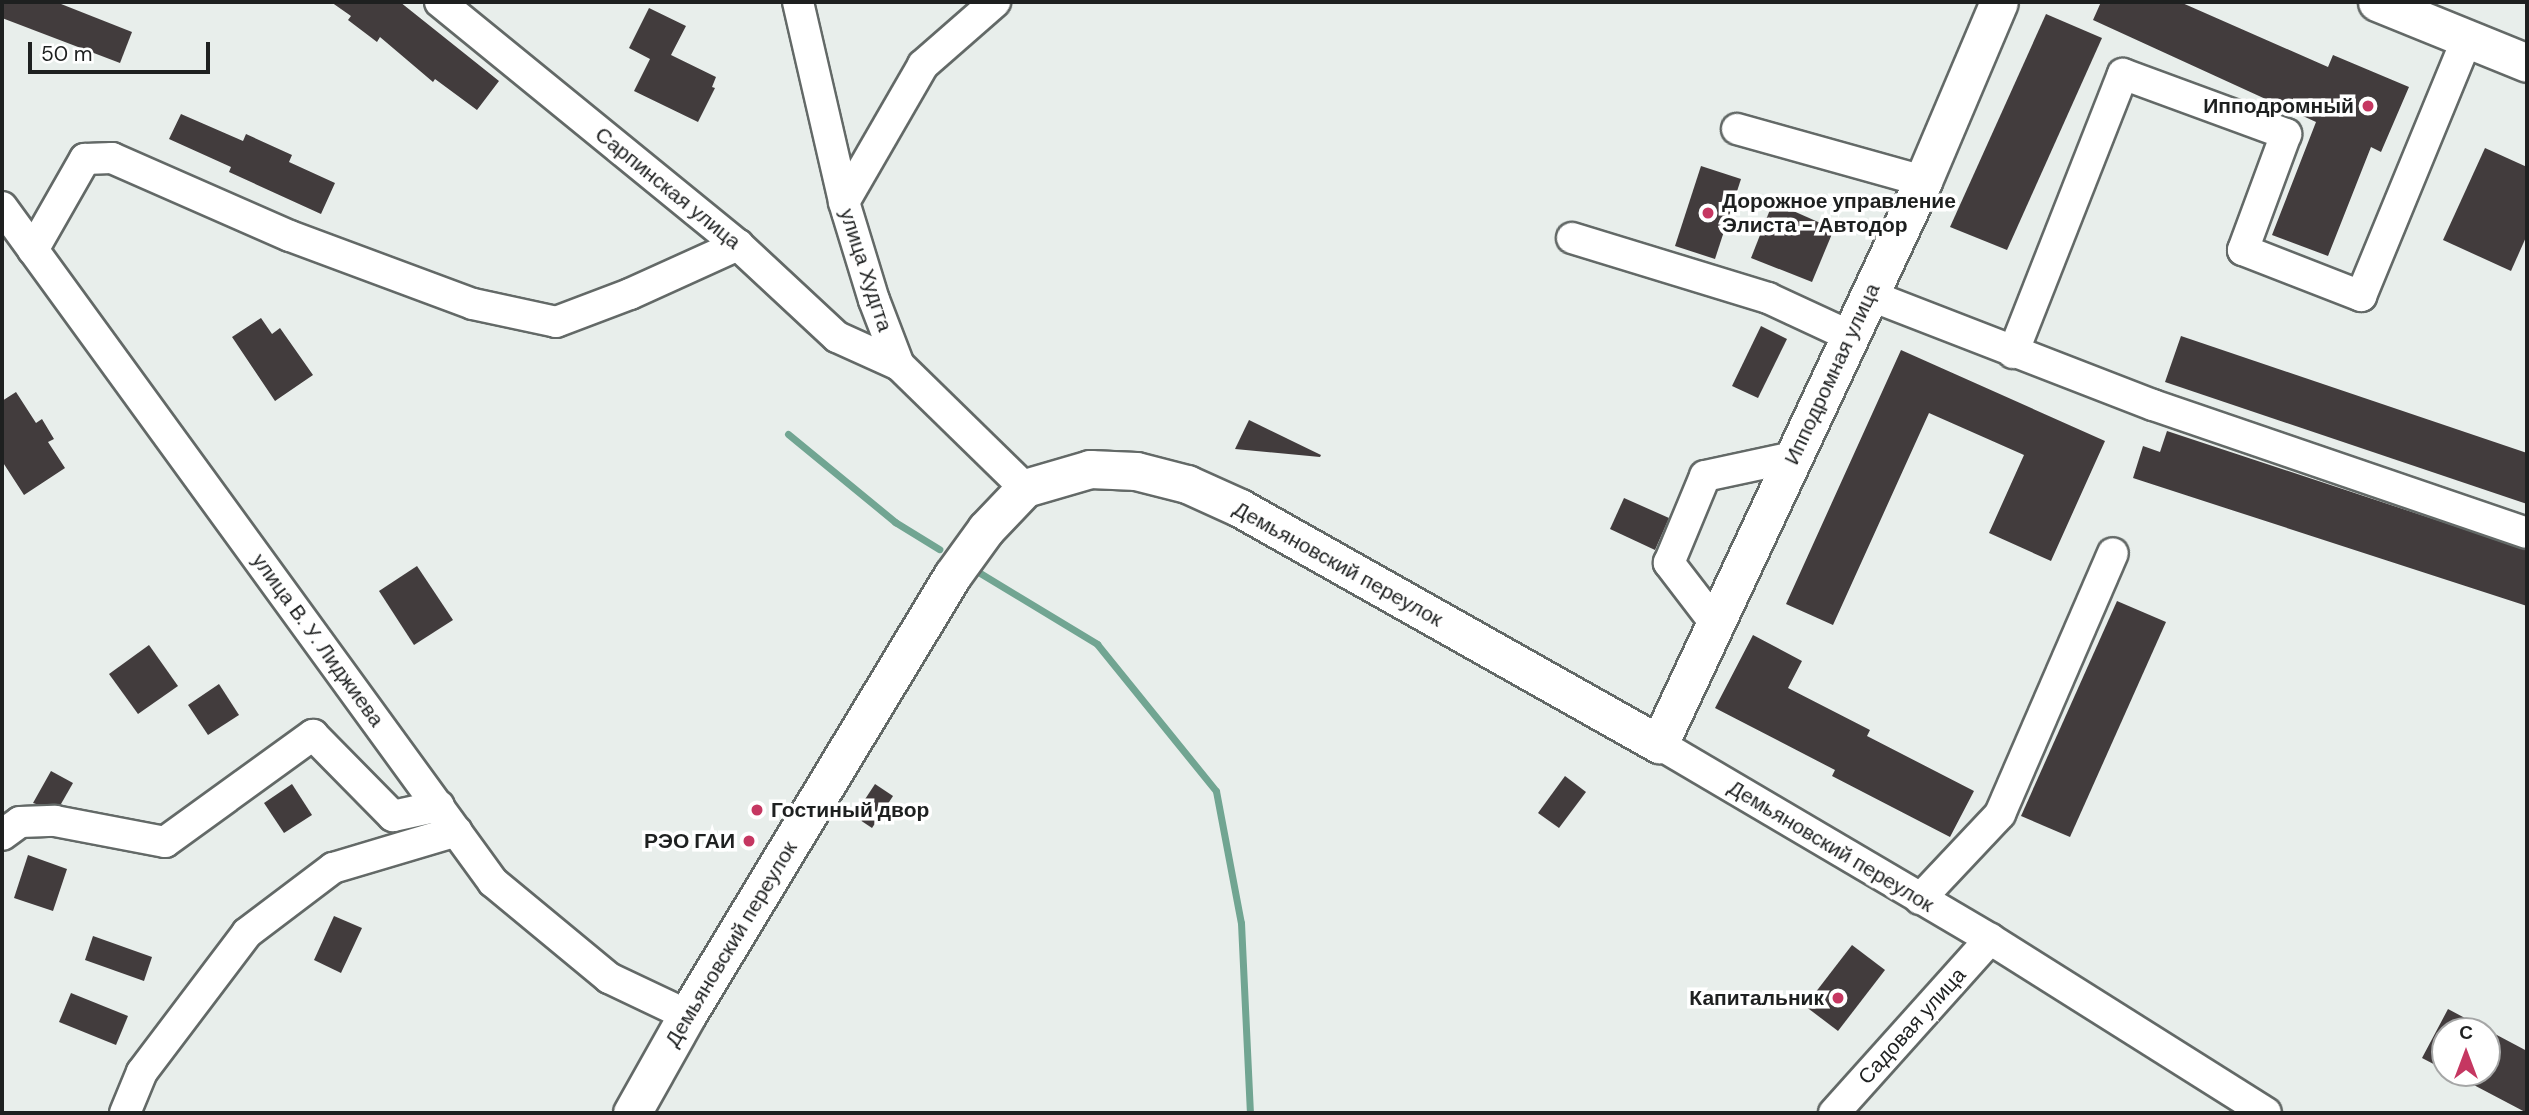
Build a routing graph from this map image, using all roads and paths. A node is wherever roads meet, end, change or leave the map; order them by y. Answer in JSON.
{"nodes":[{"id":1,"x":440,"y":2,"type":"edge"},
{"id":2,"x":798,"y":2,"type":"edge"},
{"id":3,"x":995,"y":2,"type":"edge"},
{"id":4,"x":1999,"y":2,"type":"edge"},
{"id":5,"x":2377,"y":2,"type":"edge"},
{"id":6,"x":2468,"y":37,"type":"junction"},
{"id":7,"x":2527,"y":63,"type":"edge"},
{"id":8,"x":1737,"y":129,"type":"dead end"},
{"id":9,"x":1923,"y":181,"type":"junction"},
{"id":10,"x":844,"y":202,"type":"junction"},
{"id":11,"x":2,"y":207,"type":"edge"},
{"id":12,"x":1572,"y":239,"type":"dead end"},
{"id":13,"x":738,"y":245,"type":"junction"},
{"id":14,"x":33,"y":250,"type":"junction"},
{"id":15,"x":1869,"y":295,"type":"junction"},
{"id":16,"x":1850,"y":336,"type":"junction"},
{"id":17,"x":2013,"y":353,"type":"junction"},
{"id":18,"x":899,"y":365,"type":"junction"},
{"id":19,"x":1794,"y":457,"type":"junction"},
{"id":20,"x":1025,"y":488,"type":"junction"},
{"id":21,"x":2527,"y":533,"type":"edge"},
{"id":22,"x":2113,"y":552,"type":"dead end"},
{"id":23,"x":1715,"y":623,"type":"junction"},
{"id":24,"x":1659,"y":744,"type":"junction"},
{"id":25,"x":439,"y":806,"type":"junction"},
{"id":26,"x":457,"y":831,"type":"junction"},
{"id":27,"x":2,"y":835,"type":"edge"},
{"id":28,"x":1920,"y":899,"type":"junction"},
{"id":29,"x":1990,"y":939,"type":"junction"},
{"id":30,"x":687,"y":1015,"type":"junction"},
{"id":31,"x":125,"y":1113,"type":"edge"},
{"id":32,"x":632,"y":1113,"type":"edge"},
{"id":33,"x":1834,"y":1113,"type":"edge"},
{"id":34,"x":2266,"y":1113,"type":"edge"}],
"edges":[{"from":1,"to":13,"type":"street","name":"Сарпинская улица"},
{"from":2,"to":10,"type":"street","name":"улица Худгта"},
{"from":3,"to":10,"type":"street"},
{"from":4,"to":9,"type":"main road","name":"Ипподромная улица"},
{"from":5,"to":6,"type":"main road"},
{"from":6,"to":7,"type":"main road"},
{"from":6,"to":17,"type":"street"},
{"from":8,"to":9,"type":"street"},
{"from":9,"to":15,"type":"main road","name":"Ипподромная улица"},
{"from":10,"to":18,"type":"street","name":"улица Худгта"},
{"from":11,"to":14,"type":"street","name":"улица В. У. Лиджиева"},
{"from":12,"to":16,"type":"street"},
{"from":13,"to":14,"type":"street"},
{"from":13,"to":18,"type":"street","name":"Сарпинская улица"},
{"from":14,"to":25,"type":"street","name":"улица В. У. Лиджиева"},
{"from":15,"to":16,"type":"main road","name":"Ипподромная улица"},
{"from":15,"to":17,"type":"street"},
{"from":16,"to":19,"type":"main road","name":"Ипподромная улица"},
{"from":17,"to":21,"type":"street"},
{"from":18,"to":20,"type":"street","name":"улица Худгта"},
{"from":19,"to":23,"type":"main road","name":"Ипподромная улица"},
{"from":19,"to":23,"type":"street"},
{"from":20,"to":24,"type":"main road","name":"Демьяновский переулок"},
{"from":20,"to":30,"type":"main road","name":"Демьяновский переулок"},
{"from":22,"to":28,"type":"street"},
{"from":23,"to":24,"type":"main road","name":"Ипподромная улица"},
{"from":24,"to":28,"type":"street","name":"Демьяновский переулок"},
{"from":25,"to":26,"type":"street","name":"улица В. У. Лиджиева"},
{"from":25,"to":27,"type":"street"},
{"from":26,"to":30,"type":"street","name":"улица В. У. Лиджиева"},
{"from":26,"to":31,"type":"street"},
{"from":28,"to":29,"type":"street","name":"Демьяновский переулок"},
{"from":29,"to":33,"type":"street","name":"Садовая улица"},
{"from":29,"to":34,"type":"street","name":"Демьяновский переулок"},
{"from":30,"to":32,"type":"main road","name":"Демьяновский переулок"}]}
